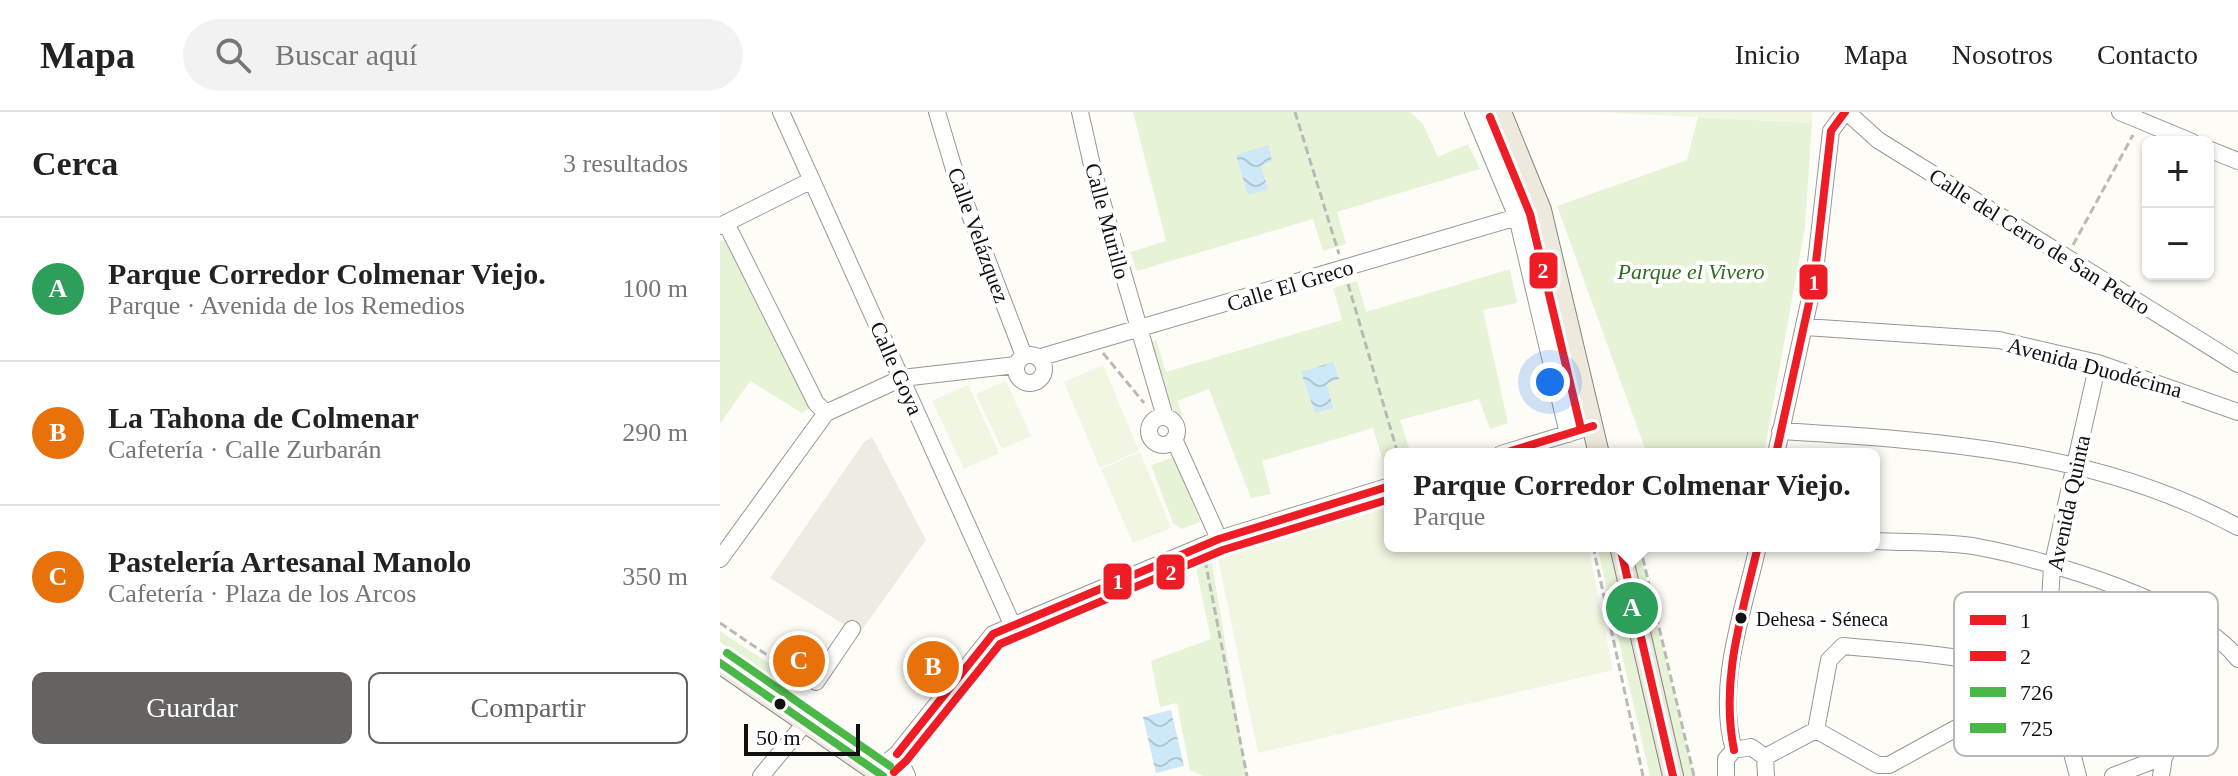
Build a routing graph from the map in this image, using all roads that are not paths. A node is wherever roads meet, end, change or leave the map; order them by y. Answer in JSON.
{"nodes":[{"id":1,"x":781,"y":112,"type":"edge"},
{"id":2,"x":937,"y":112,"type":"edge"},
{"id":3,"x":1080,"y":112,"type":"edge"},
{"id":4,"x":1473,"y":112,"type":"edge"},
{"id":5,"x":1489,"y":112,"type":"edge"},
{"id":6,"x":1501,"y":112,"type":"edge"},
{"id":7,"x":1511,"y":112,"type":"edge"},
{"id":8,"x":1846,"y":112,"type":"edge"},
{"id":9,"x":2120,"y":112,"type":"edge"},
{"id":10,"x":2177,"y":136,"type":"edge"},
{"id":11,"x":1514,"y":141,"type":"junction"},
{"id":12,"x":2214,"y":151,"type":"edge"},
{"id":13,"x":2238,"y":161,"type":"edge"},
{"id":14,"x":812,"y":180,"type":"junction"},
{"id":15,"x":1541,"y":210,"type":"junction"},
{"id":16,"x":1517,"y":217,"type":"junction"},
{"id":17,"x":723,"y":224,"type":"edge"},
{"id":18,"x":1805,"y":327,"type":"junction"},
{"id":19,"x":1137,"y":330,"type":"junction"},
{"id":20,"x":1026,"y":360,"type":"junction"},
{"id":21,"x":2098,"y":363,"type":"junction"},
{"id":22,"x":2238,"y":364,"type":"edge"},
{"id":23,"x":902,"y":378,"type":"junction"},
{"id":24,"x":2238,"y":412,"type":"edge"},
{"id":25,"x":826,"y":413,"type":"junction"},
{"id":26,"x":1593,"y":426,"type":"junction"},
{"id":27,"x":1780,"y":431,"type":"junction"},
{"id":28,"x":1568,"y":434,"type":"junction"},
{"id":29,"x":1521,"y":448,"type":"edge"},
{"id":30,"x":1598,"y":448,"type":"edge"},
{"id":31,"x":1777,"y":448,"type":"edge"},
{"id":32,"x":2075,"y":464,"type":"junction"},
{"id":33,"x":1384,"y":488,"type":"edge"},
{"id":34,"x":2238,"y":527,"type":"edge"},
{"id":35,"x":1219,"y":539,"type":"junction"},
{"id":36,"x":1880,"y":541,"type":"edge"},
{"id":37,"x":1621,"y":552,"type":"edge"},
{"id":38,"x":1757,"y":552,"type":"edge"},
{"id":39,"x":720,"y":559,"type":"edge"},
{"id":40,"x":2052,"y":567,"type":"junction"},
{"id":41,"x":2050,"y":592,"type":"edge"},
{"id":42,"x":2130,"y":592,"type":"edge"},
{"id":43,"x":1012,"y":624,"type":"junction"},
{"id":44,"x":852,"y":629,"type":"dead end"},
{"id":45,"x":2218,"y":638,"type":"edge"},
{"id":46,"x":1954,"y":657,"type":"edge"},
{"id":47,"x":2238,"y":659,"type":"edge"},
{"id":48,"x":720,"y":663,"type":"edge"},
{"id":49,"x":813,"y":683,"type":"road end"},
{"id":50,"x":806,"y":722,"type":"junction"},
{"id":51,"x":1954,"y":729,"type":"edge"},
{"id":52,"x":1816,"y":730,"type":"junction"},
{"id":53,"x":1734,"y":750,"type":"junction"},
{"id":54,"x":897,"y":754,"type":"junction"},
{"id":55,"x":2071,"y":756,"type":"edge"},
{"id":56,"x":2165,"y":756,"type":"joint"},
{"id":57,"x":1770,"y":770,"type":"edge"},
{"id":58,"x":879,"y":774,"type":"edge"},
{"id":59,"x":761,"y":776,"type":"edge"},
{"id":60,"x":907,"y":776,"type":"edge"},
{"id":61,"x":1673,"y":776,"type":"edge"},
{"id":62,"x":1726,"y":776,"type":"edge"},
{"id":63,"x":2078,"y":776,"type":"edge"},
{"id":64,"x":2113,"y":776,"type":"edge"},
{"id":65,"x":2161,"y":776,"type":"edge"}],
"edges":[{"from":1,"to":14,"type":"street","name":"Calle Goya"},
{"from":2,"to":20,"type":"street","name":"Calle Velázquez"},
{"from":3,"to":19,"type":"street","name":"Calle Murillo"},
{"from":4,"to":16,"type":"street"},
{"from":5,"to":11,"type":"street"},
{"from":6,"to":11,"type":"main road"},
{"from":7,"to":11,"type":"street"},
{"from":8,"to":18,"type":"street"},
{"from":8,"to":22,"type":"street","name":"Calle del Cerro de San Pedro"},
{"from":9,"to":10,"type":"street"},
{"from":11,"to":15,"type":"main road"},
{"from":12,"to":13,"type":"street"},
{"from":14,"to":17,"type":"street"},
{"from":14,"to":23,"type":"street","name":"Calle Goya"},
{"from":15,"to":16,"type":"street","name":"Calle El Greco"},
{"from":15,"to":26,"type":"main road"},
{"from":16,"to":19,"type":"street","name":"Calle El Greco"},
{"from":16,"to":28,"type":"street"},
{"from":17,"to":25,"type":"street"},
{"from":18,"to":21,"type":"street","name":"Avenida Duodécima"},
{"from":18,"to":27,"type":"street"},
{"from":19,"to":20,"type":"street","name":"Calle El Greco"},
{"from":19,"to":35,"type":"street","name":"Calle Murillo"},
{"from":20,"to":23,"type":"street","name":"Calle El Greco"},
{"from":21,"to":24,"type":"street","name":"Avenida Duodécima"},
{"from":21,"to":32,"type":"street","name":"Avenida Quinta"},
{"from":23,"to":25,"type":"street","name":"Calle El Greco"},
{"from":23,"to":43,"type":"street","name":"Calle Goya"},
{"from":25,"to":39,"type":"street"},
{"from":26,"to":28,"type":"street"},
{"from":26,"to":30,"type":"main road"},
{"from":27,"to":31,"type":"street"},
{"from":27,"to":32,"type":"street"},
{"from":28,"to":29,"type":"street"},
{"from":32,"to":34,"type":"street"},
{"from":32,"to":40,"type":"street","name":"Avenida Quinta"},
{"from":33,"to":35,"type":"street"},
{"from":35,"to":43,"type":"street"},
{"from":36,"to":40,"type":"street"},
{"from":37,"to":61,"type":"main road"},
{"from":38,"to":53,"type":"street"},
{"from":40,"to":41,"type":"street","name":"Avenida Quinta"},
{"from":40,"to":42,"type":"street"},
{"from":43,"to":54,"type":"street"},
{"from":44,"to":49,"type":"street"},
{"from":45,"to":47,"type":"street"},
{"from":46,"to":52,"type":"street"},
{"from":48,"to":50,"type":"main road"},
{"from":50,"to":58,"type":"main road"},
{"from":50,"to":59,"type":"street"},
{"from":51,"to":52,"type":"street"},
{"from":52,"to":57,"type":"street"},
{"from":53,"to":57,"type":"street"},
{"from":53,"to":62,"type":"street"},
{"from":54,"to":58,"type":"street"},
{"from":54,"to":60,"type":"street"},
{"from":55,"to":63,"type":"street"},
{"from":56,"to":64,"type":"street"},
{"from":56,"to":65,"type":"street"}]}
